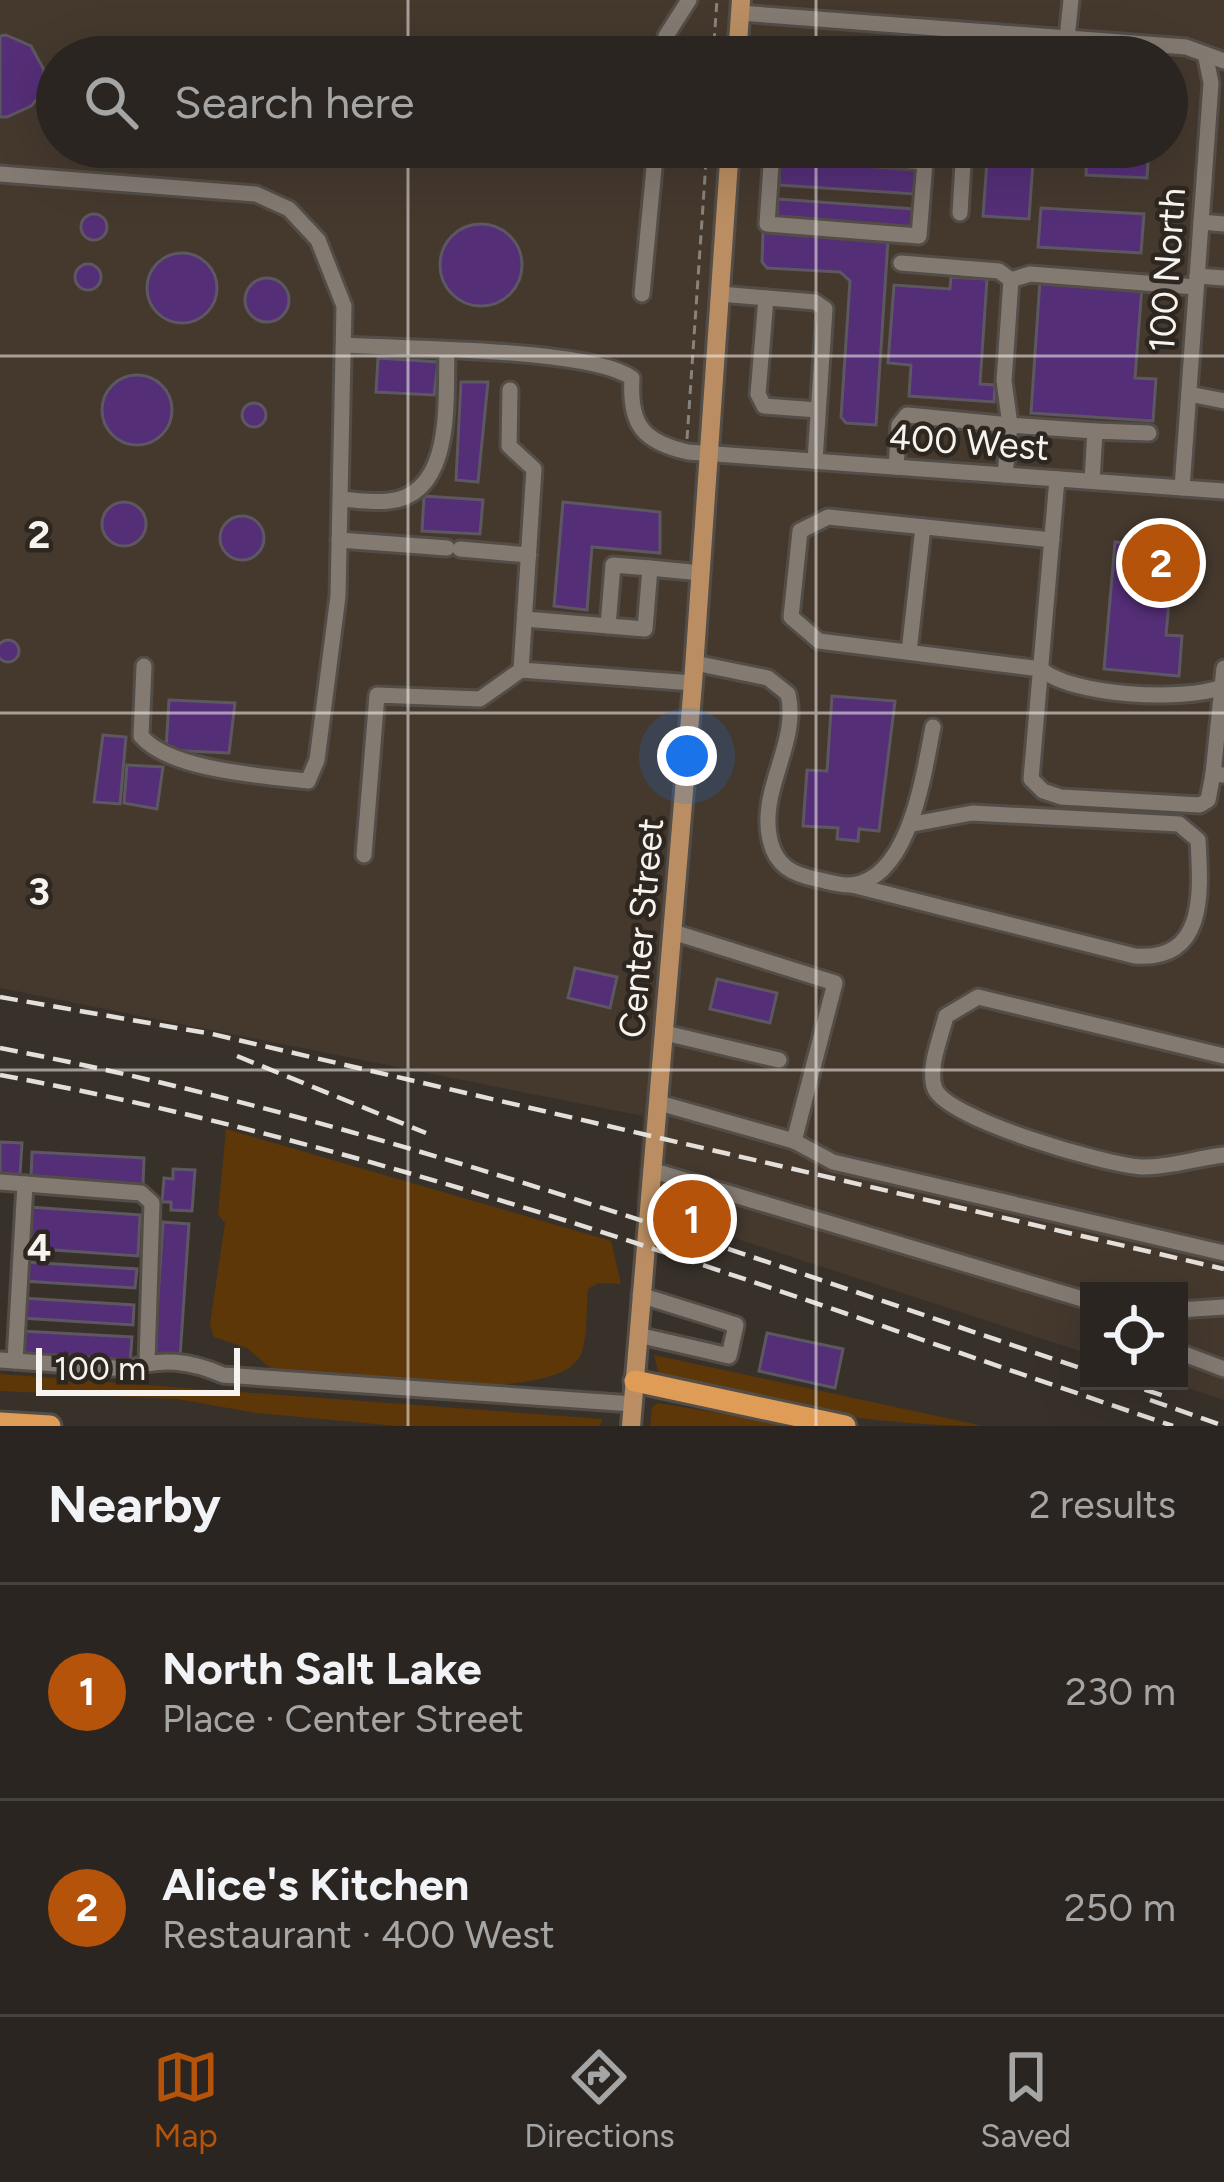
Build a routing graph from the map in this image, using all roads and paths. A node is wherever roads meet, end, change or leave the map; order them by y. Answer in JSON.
{"nodes":[{"id":1,"x":689,"y":0,"type":"edge"},
{"id":2,"x":717,"y":0,"type":"edge"},
{"id":3,"x":1071,"y":0,"type":"edge"},
{"id":4,"x":847,"y":3,"type":"edge"},
{"id":5,"x":741,"y":7,"type":"edge"},
{"id":6,"x":846,"y":21,"type":"junction"},
{"id":7,"x":969,"y":31,"type":"junction"},
{"id":8,"x":1028,"y":35,"type":"joint"},
{"id":9,"x":667,"y":36,"type":"edge"},
{"id":10,"x":714,"y":36,"type":"edge"},
{"id":11,"x":969,"y":36,"type":"edge"},
{"id":12,"x":1041,"y":36,"type":"edge"},
{"id":13,"x":1067,"y":36,"type":"edge"},
{"id":14,"x":1215,"y":59,"type":"edge"},
{"id":15,"x":1216,"y":108,"type":"edge"},
{"id":16,"x":654,"y":168,"type":"edge"},
{"id":17,"x":706,"y":168,"type":"edge"},
{"id":18,"x":729,"y":168,"type":"edge"},
{"id":19,"x":771,"y":168,"type":"edge"},
{"id":20,"x":925,"y":168,"type":"edge"},
{"id":21,"x":963,"y":168,"type":"edge"},
{"id":22,"x":0,"y":174,"type":"edge"},
{"id":23,"x":960,"y":213,"type":"dead end"},
{"id":24,"x":1201,"y":222,"type":"junction"},
{"id":25,"x":1224,"y":224,"type":"edge"},
{"id":26,"x":901,"y":263,"type":"dead end"},
{"id":27,"x":1224,"y":278,"type":"edge"},
{"id":28,"x":1011,"y":280,"type":"junction"},
{"id":29,"x":1197,"y":281,"type":"junction"},
{"id":30,"x":642,"y":294,"type":"dead end"},
{"id":31,"x":720,"y":294,"type":"junction"},
{"id":32,"x":766,"y":298,"type":"junction"},
{"id":33,"x":345,"y":345,"type":"junction"},
{"id":34,"x":448,"y":352,"type":"junction"},
{"id":35,"x":509,"y":390,"type":"dead end"},
{"id":36,"x":1189,"y":394,"type":"junction"},
{"id":37,"x":1224,"y":401,"type":"edge"},
{"id":38,"x":818,"y":410,"type":"junction"},
{"id":39,"x":1010,"y":425,"type":"junction"},
{"id":40,"x":1095,"y":431,"type":"junction"},
{"id":41,"x":1149,"y":433,"type":"dead end"},
{"id":42,"x":687,"y":439,"type":"dead end"},
{"id":43,"x":709,"y":454,"type":"junction"},
{"id":44,"x":815,"y":461,"type":"junction"},
{"id":45,"x":896,"y":467,"type":"junction"},
{"id":46,"x":1005,"y":475,"type":"junction"},
{"id":47,"x":1057,"y":478,"type":"junction"},
{"id":48,"x":1092,"y":481,"type":"junction"},
{"id":49,"x":1182,"y":488,"type":"junction"},
{"id":50,"x":1224,"y":490,"type":"edge"},
{"id":51,"x":341,"y":499,"type":"junction"},
{"id":52,"x":923,"y":527,"type":"junction"},
{"id":53,"x":339,"y":539,"type":"junction"},
{"id":54,"x":1052,"y":540,"type":"junction"},
{"id":55,"x":529,"y":555,"type":"junction"},
{"id":56,"x":650,"y":568,"type":"junction"},
{"id":57,"x":701,"y":572,"type":"junction"},
{"id":58,"x":525,"y":619,"type":"junction"},
{"id":59,"x":608,"y":626,"type":"junction"},
{"id":60,"x":909,"y":652,"type":"junction"},
{"id":61,"x":144,"y":666,"type":"dead end"},
{"id":62,"x":1224,"y":668,"type":"edge"},
{"id":63,"x":1041,"y":669,"type":"junction"},
{"id":64,"x":521,"y":670,"type":"junction"},
{"id":65,"x":694,"y":673,"type":"junction"},
{"id":66,"x":1222,"y":687,"type":"edge"},
{"id":67,"x":933,"y":727,"type":"dead end"},
{"id":68,"x":1219,"y":774,"type":"edge"},
{"id":69,"x":913,"y":824,"type":"junction"},
{"id":70,"x":364,"y":855,"type":"dead end"},
{"id":71,"x":852,"y":885,"type":"junction"},
{"id":72,"x":673,"y":932,"type":"junction"},
{"id":73,"x":665,"y":1033,"type":"junction"},
{"id":74,"x":1224,"y":1056,"type":"edge"},
{"id":75,"x":779,"y":1060,"type":"dead end"},
{"id":76,"x":659,"y":1103,"type":"junction"},
{"id":77,"x":794,"y":1142,"type":"junction"},
{"id":78,"x":1224,"y":1155,"type":"edge"},
{"id":79,"x":651,"y":1170,"type":"junction"},
{"id":80,"x":0,"y":1182,"type":"edge"},
{"id":81,"x":25,"y":1184,"type":"junction"},
{"id":82,"x":1224,"y":1252,"type":"edge"},
{"id":83,"x":640,"y":1295,"type":"junction"},
{"id":84,"x":1080,"y":1298,"type":"edge"},
{"id":85,"x":1224,"y":1307,"type":"edge"},
{"id":86,"x":1188,"y":1309,"type":"edge"},
{"id":87,"x":638,"y":1335,"type":"junction"},
{"id":88,"x":1188,"y":1355,"type":"edge"},
{"id":89,"x":8,"y":1361,"type":"edge"},
{"id":90,"x":147,"y":1362,"type":"junction"},
{"id":91,"x":1224,"y":1369,"type":"edge"},
{"id":92,"x":634,"y":1392,"type":"junction"},
{"id":93,"x":0,"y":1423,"type":"edge"},
{"id":94,"x":50,"y":1426,"type":"edge"},
{"id":95,"x":632,"y":1426,"type":"edge"},
{"id":96,"x":845,"y":1426,"type":"edge"}],
"edges":[{"from":1,"to":9,"type":"street"},
{"from":2,"to":10,"type":"path"},
{"from":3,"to":13,"type":"street"},
{"from":4,"to":6,"type":"street"},
{"from":5,"to":6,"type":"street"},
{"from":6,"to":7,"type":"street"},
{"from":7,"to":8,"type":"street"},
{"from":7,"to":11,"type":"street"},
{"from":8,"to":12,"type":"street"},
{"from":14,"to":15,"type":"street","name":"100 North"},
{"from":15,"to":24,"type":"street","name":"100 North"},
{"from":16,"to":30,"type":"street"},
{"from":17,"to":42,"type":"path"},
{"from":18,"to":31,"type":"main road","name":"Center Street"},
{"from":19,"to":20,"type":"street"},
{"from":21,"to":23,"type":"street"},
{"from":22,"to":33,"type":"street"},
{"from":24,"to":25,"type":"street"},
{"from":24,"to":29,"type":"street","name":"100 North"},
{"from":26,"to":28,"type":"street"},
{"from":27,"to":29,"type":"street"},
{"from":28,"to":29,"type":"street"},
{"from":28,"to":39,"type":"street"},
{"from":29,"to":36,"type":"street","name":"100 North"},
{"from":31,"to":32,"type":"street"},
{"from":31,"to":43,"type":"main road","name":"Center Street"},
{"from":32,"to":38,"type":"street"},
{"from":32,"to":38,"type":"street"},
{"from":33,"to":34,"type":"street"},
{"from":33,"to":51,"type":"street"},
{"from":34,"to":43,"type":"street","name":"400 West"},
{"from":34,"to":51,"type":"street"},
{"from":35,"to":55,"type":"street"},
{"from":36,"to":37,"type":"street"},
{"from":36,"to":49,"type":"street","name":"100 North"},
{"from":38,"to":44,"type":"street"},
{"from":39,"to":40,"type":"street"},
{"from":39,"to":45,"type":"street"},
{"from":39,"to":46,"type":"street"},
{"from":40,"to":41,"type":"street"},
{"from":40,"to":48,"type":"street"},
{"from":43,"to":44,"type":"street","name":"400 West"},
{"from":43,"to":57,"type":"main road","name":"Center Street"},
{"from":44,"to":45,"type":"street","name":"400 West"},
{"from":45,"to":46,"type":"street","name":"400 West"},
{"from":46,"to":47,"type":"street","name":"400 West"},
{"from":47,"to":48,"type":"street","name":"400 West"},
{"from":47,"to":54,"type":"street"},
{"from":48,"to":49,"type":"street","name":"400 West"},
{"from":49,"to":50,"type":"street","name":"400 West"},
{"from":51,"to":53,"type":"street"},
{"from":52,"to":54,"type":"street"},
{"from":52,"to":60,"type":"street"},
{"from":52,"to":60,"type":"street"},
{"from":53,"to":55,"type":"street"},
{"from":53,"to":61,"type":"street"},
{"from":54,"to":63,"type":"street"},
{"from":55,"to":58,"type":"street"},
{"from":56,"to":57,"type":"street"},
{"from":56,"to":59,"type":"street"},
{"from":56,"to":59,"type":"street"},
{"from":57,"to":65,"type":"main road","name":"Center Street"},
{"from":58,"to":59,"type":"street"},
{"from":58,"to":64,"type":"street"},
{"from":60,"to":63,"type":"street"},
{"from":62,"to":66,"type":"street"},
{"from":63,"to":66,"type":"street"},
{"from":63,"to":68,"type":"street"},
{"from":64,"to":65,"type":"street"},
{"from":64,"to":70,"type":"street"},
{"from":65,"to":71,"type":"street"},
{"from":65,"to":72,"type":"main road","name":"Center Street"},
{"from":66,"to":68,"type":"street"},
{"from":67,"to":69,"type":"street"},
{"from":69,"to":71,"type":"street"},
{"from":69,"to":71,"type":"street"},
{"from":72,"to":73,"type":"main road","name":"Center Street"},
{"from":72,"to":77,"type":"street"},
{"from":73,"to":75,"type":"street"},
{"from":73,"to":76,"type":"main road","name":"Center Street"},
{"from":74,"to":78,"type":"street"},
{"from":76,"to":77,"type":"street"},
{"from":76,"to":79,"type":"main road","name":"Center Street"},
{"from":77,"to":82,"type":"street"},
{"from":79,"to":83,"type":"main road","name":"Center Street"},
{"from":79,"to":84,"type":"street"},
{"from":80,"to":81,"type":"street"},
{"from":81,"to":89,"type":"street"},
{"from":81,"to":90,"type":"street"},
{"from":83,"to":87,"type":"main road","name":"Center Street"},
{"from":83,"to":87,"type":"street"},
{"from":85,"to":86,"type":"street"},
{"from":87,"to":92,"type":"main road","name":"Center Street"},
{"from":88,"to":91,"type":"street"},
{"from":89,"to":90,"type":"street"},
{"from":90,"to":92,"type":"street"},
{"from":92,"to":95,"type":"main road","name":"Center Street"},
{"from":92,"to":96,"type":"highway"},
{"from":93,"to":94,"type":"highway"}]}
